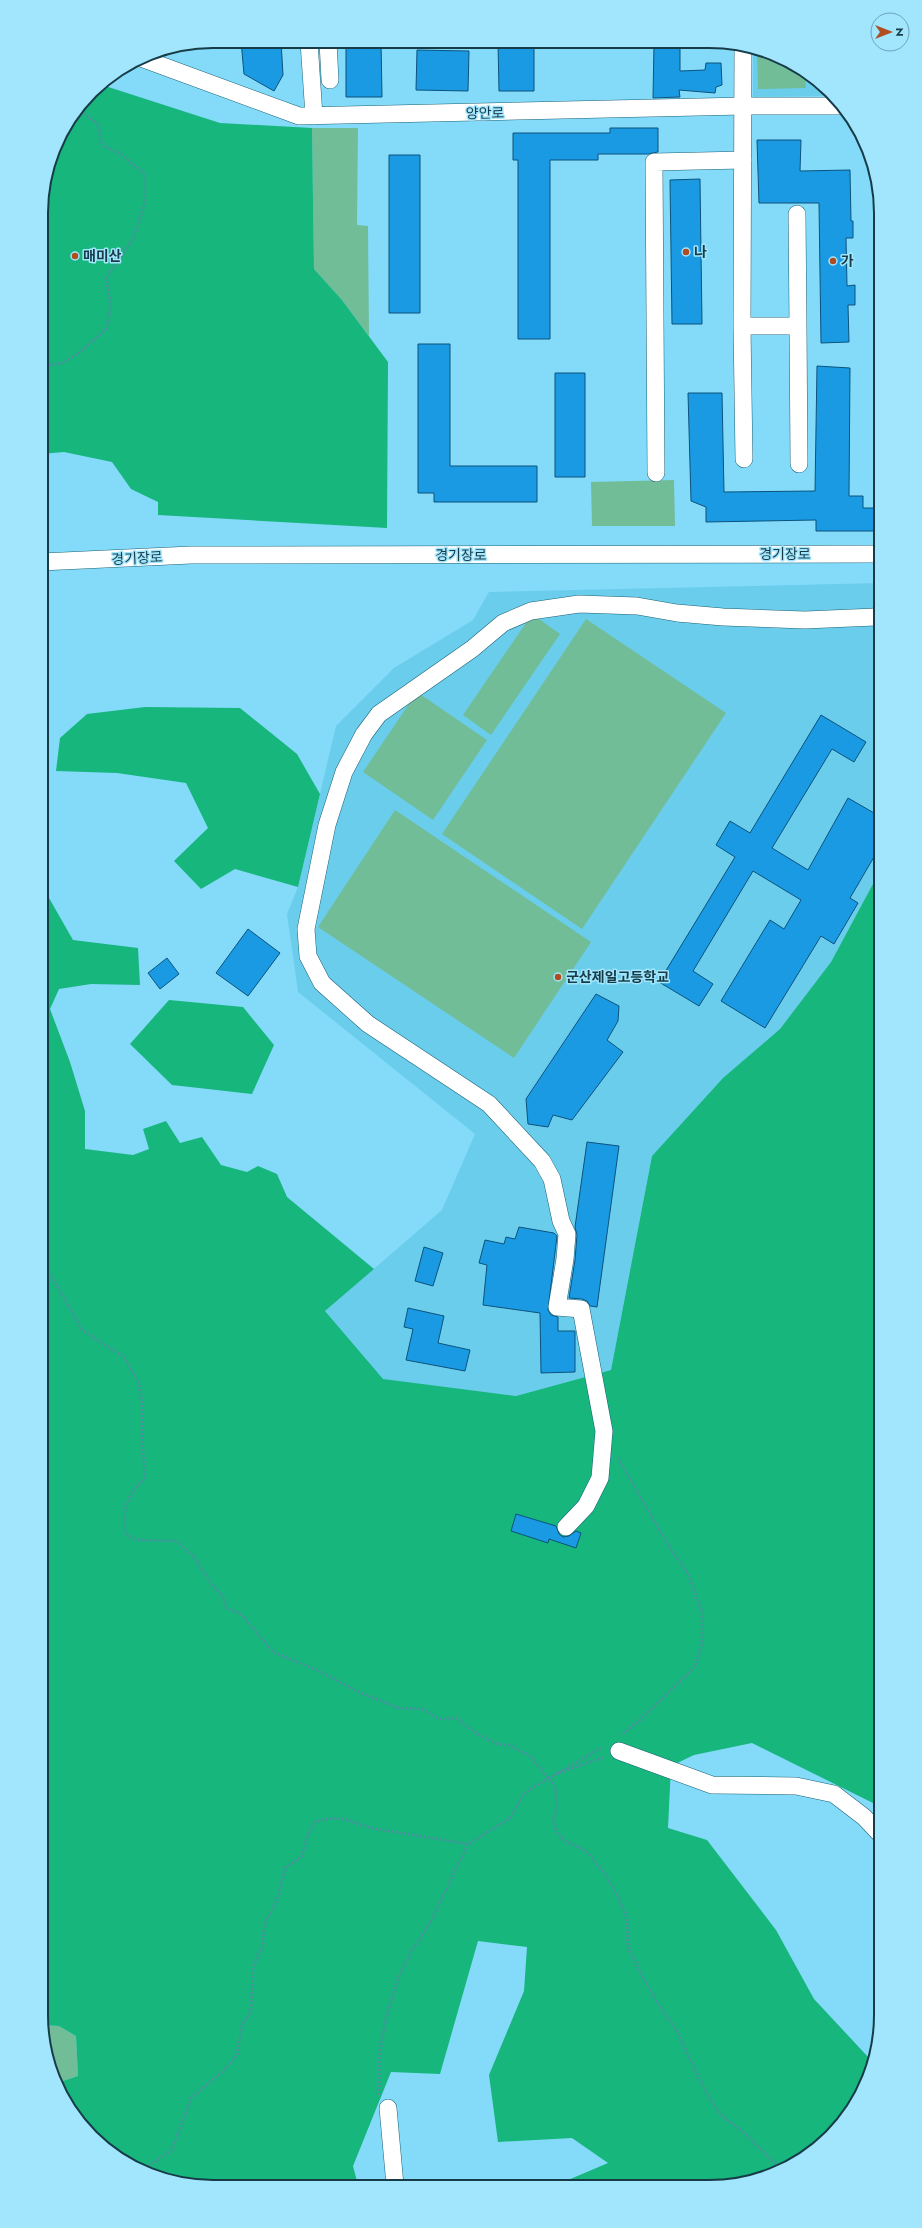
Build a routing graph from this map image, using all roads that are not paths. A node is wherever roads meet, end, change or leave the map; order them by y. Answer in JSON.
{"nodes":[{"id":1,"x":310,"y":48,"type":"edge"},
{"id":2,"x":328,"y":48,"type":"edge"},
{"id":3,"x":743,"y":52,"type":"edge"},
{"id":4,"x":150,"y":61,"type":"edge"},
{"id":5,"x":330,"y":80,"type":"dead end"},
{"id":6,"x":744,"y":106,"type":"junction"},
{"id":7,"x":835,"y":106,"type":"edge"},
{"id":8,"x":314,"y":116,"type":"junction"},
{"id":9,"x":743,"y":160,"type":"junction"},
{"id":10,"x":797,"y":214,"type":"dead end"},
{"id":11,"x":742,"y":326,"type":"junction"},
{"id":12,"x":798,"y":326,"type":"junction"},
{"id":13,"x":744,"y":459,"type":"dead end"},
{"id":14,"x":799,"y":464,"type":"dead end"},
{"id":15,"x":656,"y":472,"type":"dead end"},
{"id":16,"x":874,"y":554,"type":"edge"},
{"id":17,"x":48,"y":562,"type":"edge"},
{"id":18,"x":874,"y":617,"type":"edge"},
{"id":19,"x":566,"y":1527,"type":"dead end"},
{"id":20,"x":615,"y":1745,"type":"road end"},
{"id":21,"x":874,"y":1828,"type":"edge"},
{"id":22,"x":388,"y":2108,"type":"road end"},
{"id":23,"x":395,"y":2180,"type":"edge"}],
"edges":[{"from":1,"to":8,"type":"street"},
{"from":2,"to":5,"type":"street"},
{"from":3,"to":6,"type":"street"},
{"from":4,"to":8,"type":"street","name":"양안로"},
{"from":6,"to":7,"type":"street","name":"양안로"},
{"from":6,"to":8,"type":"street","name":"양안로"},
{"from":6,"to":9,"type":"street"},
{"from":9,"to":11,"type":"street"},
{"from":9,"to":15,"type":"street"},
{"from":10,"to":12,"type":"street"},
{"from":11,"to":12,"type":"street"},
{"from":11,"to":13,"type":"street"},
{"from":12,"to":14,"type":"street"},
{"from":16,"to":17,"type":"street","name":"경기장로"},
{"from":18,"to":19,"type":"street"},
{"from":20,"to":21,"type":"street"},
{"from":22,"to":23,"type":"street"}]}
